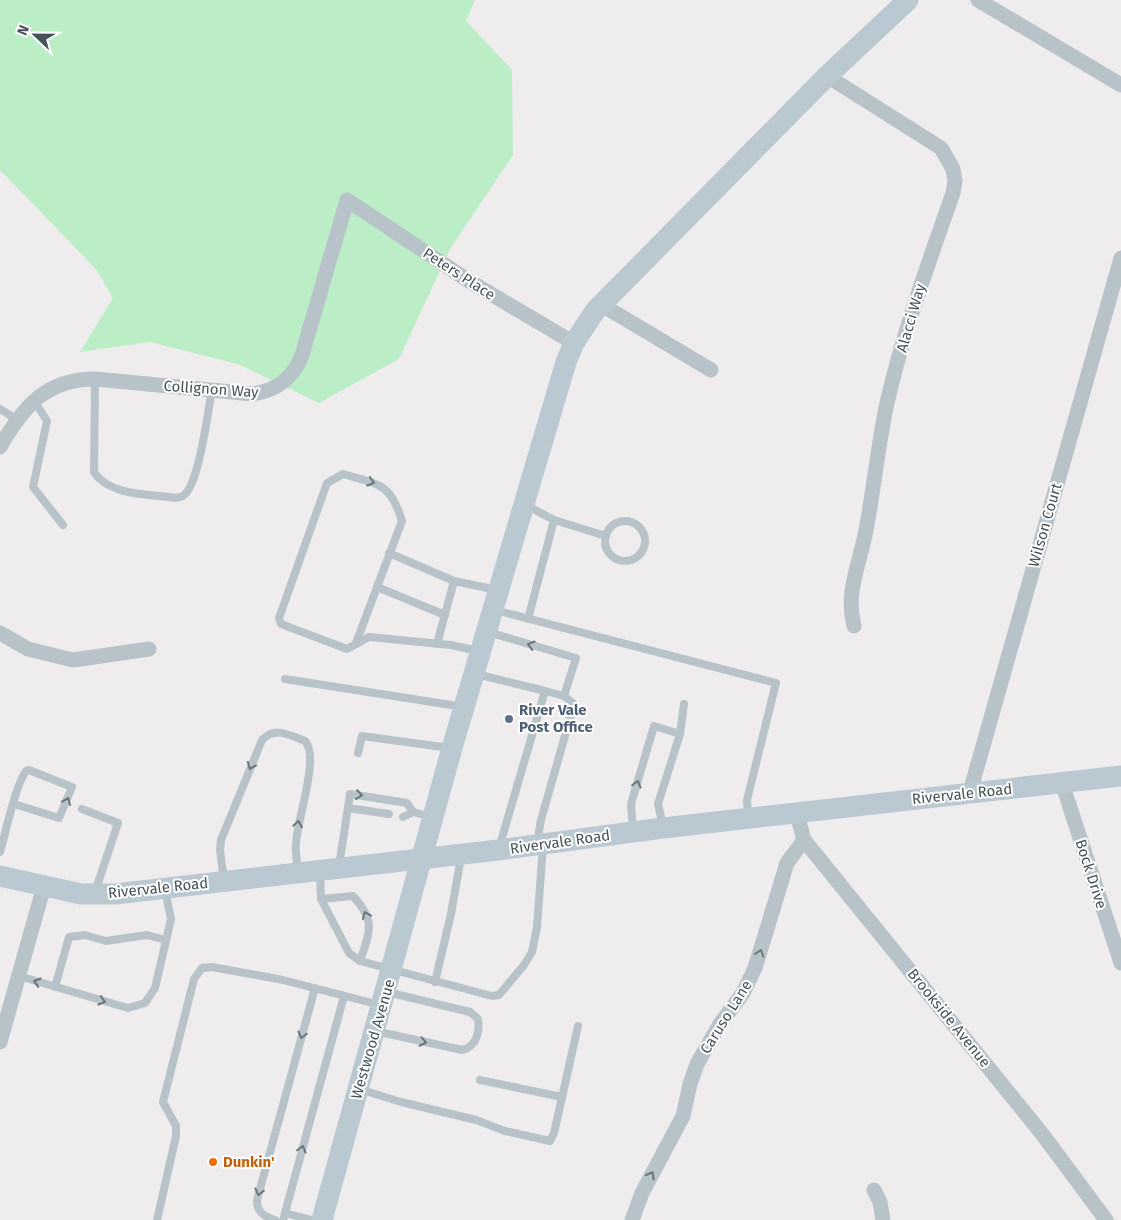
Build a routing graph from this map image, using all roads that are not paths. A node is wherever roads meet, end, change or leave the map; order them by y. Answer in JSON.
{"nodes":[{"id":1,"x":908,"y":0,"type":"edge"},
{"id":2,"x":978,"y":0,"type":"edge"},
{"id":3,"x":827,"y":76,"type":"junction"},
{"id":4,"x":1121,"y":85,"type":"edge"},
{"id":5,"x":347,"y":200,"type":"joint"},
{"id":6,"x":1121,"y":258,"type":"edge"},
{"id":7,"x":602,"y":305,"type":"junction"},
{"id":8,"x":574,"y":343,"type":"junction"},
{"id":9,"x":711,"y":370,"type":"dead end"},
{"id":10,"x":95,"y":379,"type":"junction"},
{"id":11,"x":212,"y":390,"type":"junction"},
{"id":12,"x":34,"y":400,"type":"junction"},
{"id":13,"x":0,"y":409,"type":"edge"},
{"id":14,"x":16,"y":419,"type":"junction"},
{"id":15,"x":0,"y":446,"type":"edge"},
{"id":16,"x":524,"y":504,"type":"junction"},
{"id":17,"x":554,"y":520,"type":"junction"},
{"id":18,"x":63,"y":526,"type":"dead end"},
{"id":19,"x":606,"y":536,"type":"junction"},
{"id":20,"x":389,"y":553,"type":"junction"},
{"id":21,"x":454,"y":581,"type":"junction"},
{"id":22,"x":377,"y":587,"type":"junction"},
{"id":23,"x":496,"y":600,"type":"junction"},
{"id":24,"x":445,"y":614,"type":"junction"},
{"id":25,"x":528,"y":619,"type":"junction"},
{"id":26,"x":854,"y":626,"type":"dead end"},
{"id":27,"x":486,"y":632,"type":"junction"},
{"id":28,"x":0,"y":633,"type":"edge"},
{"id":29,"x":356,"y":643,"type":"junction"},
{"id":30,"x":437,"y":644,"type":"junction"},
{"id":31,"x":149,"y":649,"type":"dead end"},
{"id":32,"x":480,"y":652,"type":"junction"},
{"id":33,"x":474,"y":674,"type":"junction"},
{"id":34,"x":286,"y":679,"type":"dead end"},
{"id":35,"x":544,"y":691,"type":"junction"},
{"id":36,"x":564,"y":696,"type":"junction"},
{"id":37,"x":684,"y":704,"type":"dead end"},
{"id":38,"x":464,"y":707,"type":"junction"},
{"id":39,"x":680,"y":734,"type":"junction"},
{"id":40,"x":452,"y":748,"type":"junction"},
{"id":41,"x":358,"y":754,"type":"dead end"},
{"id":42,"x":1121,"y":776,"type":"edge"},
{"id":43,"x":1062,"y":783,"type":"junction"},
{"id":44,"x":970,"y":792,"type":"junction"},
{"id":45,"x":14,"y":804,"type":"junction"},
{"id":46,"x":348,"y":808,"type":"junction"},
{"id":47,"x":82,"y":809,"type":"dead end"},
{"id":48,"x":413,"y":812,"type":"junction"},
{"id":49,"x":389,"y":814,"type":"dead end"},
{"id":50,"x":798,"y":814,"type":"junction"},
{"id":51,"x":403,"y":817,"type":"dead end"},
{"id":52,"x":434,"y":817,"type":"junction"},
{"id":53,"x":748,"y":819,"type":"junction"},
{"id":54,"x":663,"y":828,"type":"junction"},
{"id":55,"x":633,"y":832,"type":"junction"},
{"id":56,"x":804,"y":840,"type":"junction"},
{"id":57,"x":540,"y":844,"type":"junction"},
{"id":58,"x":498,"y":850,"type":"junction"},
{"id":59,"x":0,"y":852,"type":"edge"},
{"id":60,"x":461,"y":855,"type":"junction"},
{"id":61,"x":423,"y":859,"type":"junction"},
{"id":62,"x":329,"y":869,"type":"junction"},
{"id":63,"x":299,"y":873,"type":"junction"},
{"id":64,"x":0,"y":876,"type":"edge"},
{"id":65,"x":224,"y":881,"type":"junction"},
{"id":66,"x":44,"y":886,"type":"junction"},
{"id":67,"x":164,"y":888,"type":"junction"},
{"id":68,"x":95,"y":894,"type":"junction"},
{"id":69,"x":320,"y":899,"type":"junction"},
{"id":70,"x":166,"y":940,"type":"junction"},
{"id":71,"x":360,"y":961,"type":"junction"},
{"id":72,"x":1121,"y":964,"type":"edge"},
{"id":73,"x":393,"y":970,"type":"junction"},
{"id":74,"x":18,"y":976,"type":"junction"},
{"id":75,"x":435,"y":982,"type":"junction"},
{"id":76,"x":55,"y":987,"type":"junction"},
{"id":77,"x":315,"y":988,"type":"junction"},
{"id":78,"x":344,"y":996,"type":"junction"},
{"id":79,"x":384,"y":999,"type":"junction"},
{"id":80,"x":578,"y":1026,"type":"dead end"},
{"id":81,"x":375,"y":1031,"type":"junction"},
{"id":82,"x":0,"y":1042,"type":"edge"},
{"id":83,"x":480,"y":1080,"type":"dead end"},
{"id":84,"x":359,"y":1089,"type":"junction"},
{"id":85,"x":562,"y":1097,"type":"junction"},
{"id":86,"x":874,"y":1190,"type":"dead end"},
{"id":87,"x":284,"y":1216,"type":"edge"},
{"id":88,"x":157,"y":1220,"type":"edge"},
{"id":89,"x":275,"y":1220,"type":"edge"},
{"id":90,"x":312,"y":1220,"type":"edge"},
{"id":91,"x":322,"y":1220,"type":"edge"},
{"id":92,"x":632,"y":1220,"type":"edge"},
{"id":93,"x":883,"y":1220,"type":"edge"},
{"id":94,"x":1106,"y":1220,"type":"edge"}],
"edges":[{"from":1,"to":3,"type":"street","name":"Westwood Avenue"},
{"from":2,"to":4,"type":"street"},
{"from":3,"to":7,"type":"street","name":"Westwood Avenue"},
{"from":3,"to":26,"type":"street","name":"Alacci Way"},
{"from":5,"to":8,"type":"street","name":"Peters Place"},
{"from":5,"to":11,"type":"street","name":"Collignon Way"},
{"from":6,"to":44,"type":"street","name":"Wilson Court"},
{"from":7,"to":8,"type":"street","name":"Westwood Avenue"},
{"from":7,"to":9,"type":"street"},
{"from":8,"to":16,"type":"street","name":"Westwood Avenue"},
{"from":10,"to":11,"type":"street","name":"Collignon Way"},
{"from":10,"to":11,"type":"lane"},
{"from":10,"to":12,"type":"street","name":"Collignon Way"},
{"from":12,"to":14,"type":"street","name":"Collignon Way"},
{"from":12,"to":18,"type":"lane"},
{"from":13,"to":14,"type":"lane"},
{"from":14,"to":15,"type":"street","name":"Collignon Way"},
{"from":16,"to":17,"type":"lane"},
{"from":16,"to":23,"type":"street","name":"Westwood Avenue"},
{"from":17,"to":19,"type":"lane"},
{"from":17,"to":25,"type":"lane"},
{"from":19,"to":19,"type":"lane"},
{"from":20,"to":21,"type":"lane"},
{"from":20,"to":22,"type":"lane"},
{"from":29,"to":20,"type":"lane","one_way":true},
{"from":21,"to":23,"type":"lane"},
{"from":21,"to":24,"type":"lane"},
{"from":22,"to":24,"type":"lane"},
{"from":22,"to":29,"type":"lane"},
{"from":23,"to":25,"type":"lane"},
{"from":23,"to":27,"type":"street","name":"Westwood Avenue"},
{"from":24,"to":30,"type":"lane"},
{"from":25,"to":53,"type":"lane"},
{"from":27,"to":32,"type":"street","name":"Westwood Avenue"},
{"from":36,"to":27,"type":"lane","one_way":true},
{"from":28,"to":31,"type":"street"},
{"from":29,"to":30,"type":"lane"},
{"from":30,"to":32,"type":"lane"},
{"from":32,"to":33,"type":"street","name":"Westwood Avenue"},
{"from":33,"to":35,"type":"lane"},
{"from":33,"to":38,"type":"street","name":"Westwood Avenue"},
{"from":34,"to":38,"type":"lane"},
{"from":35,"to":36,"type":"lane"},
{"from":35,"to":58,"type":"lane"},
{"from":36,"to":57,"type":"lane"},
{"from":37,"to":39,"type":"lane"},
{"from":38,"to":40,"type":"street","name":"Westwood Avenue"},
{"from":39,"to":54,"type":"lane"},
{"from":55,"to":39,"type":"lane","one_way":true},
{"from":40,"to":41,"type":"lane"},
{"from":40,"to":52,"type":"street","name":"Westwood Avenue"},
{"from":42,"to":43,"type":"street","name":"Rivervale Road"},
{"from":43,"to":44,"type":"street","name":"Rivervale Road"},
{"from":43,"to":72,"type":"street","name":"Bock Drive"},
{"from":44,"to":50,"type":"street","name":"Rivervale Road"},
{"from":45,"to":45,"type":"lane","one_way":true},
{"from":45,"to":59,"type":"lane"},
{"from":46,"to":48,"type":"lane","one_way":true},
{"from":46,"to":49,"type":"lane"},
{"from":46,"to":62,"type":"lane"},
{"from":47,"to":68,"type":"lane"},
{"from":48,"to":51,"type":"lane"},
{"from":48,"to":52,"type":"lane"},
{"from":50,"to":53,"type":"street","name":"Rivervale Road"},
{"from":50,"to":56,"type":"street","name":"Brookside Avenue"},
{"from":52,"to":61,"type":"street","name":"Westwood Avenue"},
{"from":53,"to":54,"type":"street","name":"Rivervale Road"},
{"from":54,"to":55,"type":"street","name":"Rivervale Road"},
{"from":55,"to":57,"type":"street","name":"Rivervale Road"},
{"from":92,"to":56,"type":"street","name":"Caruso Lane","one_way":true},
{"from":56,"to":94,"type":"street","name":"Brookside Avenue"},
{"from":57,"to":58,"type":"street","name":"Rivervale Road"},
{"from":57,"to":75,"type":"lane"},
{"from":58,"to":60,"type":"street","name":"Rivervale Road"},
{"from":60,"to":61,"type":"street","name":"Rivervale Road"},
{"from":60,"to":75,"type":"lane"},
{"from":61,"to":62,"type":"street","name":"Rivervale Road"},
{"from":61,"to":73,"type":"street","name":"Westwood Avenue"},
{"from":62,"to":63,"type":"street","name":"Rivervale Road"},
{"from":62,"to":69,"type":"lane"},
{"from":63,"to":65,"type":"street","name":"Rivervale Road"},
{"from":63,"to":65,"type":"lane","one_way":true},
{"from":64,"to":66,"type":"street","name":"Rivervale Road"},
{"from":65,"to":67,"type":"street","name":"Rivervale Road"},
{"from":66,"to":68,"type":"street","name":"Rivervale Road"},
{"from":66,"to":74,"type":"street"},
{"from":67,"to":68,"type":"street","name":"Rivervale Road"},
{"from":67,"to":70,"type":"lane"},
{"from":69,"to":71,"type":"lane"},
{"from":71,"to":69,"type":"lane","one_way":true},
{"from":70,"to":76,"type":"lane"},
{"from":76,"to":70,"type":"lane","one_way":true},
{"from":71,"to":73,"type":"lane"},
{"from":73,"to":75,"type":"lane"},
{"from":73,"to":79,"type":"street","name":"Westwood Avenue"},
{"from":76,"to":74,"type":"lane","one_way":true},
{"from":74,"to":82,"type":"street"},
{"from":77,"to":78,"type":"lane"},
{"from":77,"to":88,"type":"lane"},
{"from":77,"to":89,"type":"lane","one_way":true},
{"from":78,"to":79,"type":"lane"},
{"from":87,"to":78,"type":"lane","one_way":true},
{"from":79,"to":81,"type":"street","name":"Westwood Avenue"},
{"from":81,"to":79,"type":"lane","one_way":true},
{"from":80,"to":85,"type":"lane"},
{"from":81,"to":84,"type":"street","name":"Westwood Avenue"},
{"from":83,"to":85,"type":"lane"},
{"from":84,"to":85,"type":"lane"},
{"from":84,"to":91,"type":"street","name":"Westwood Avenue"},
{"from":86,"to":93,"type":"street"},
{"from":87,"to":90,"type":"lane"}]}
